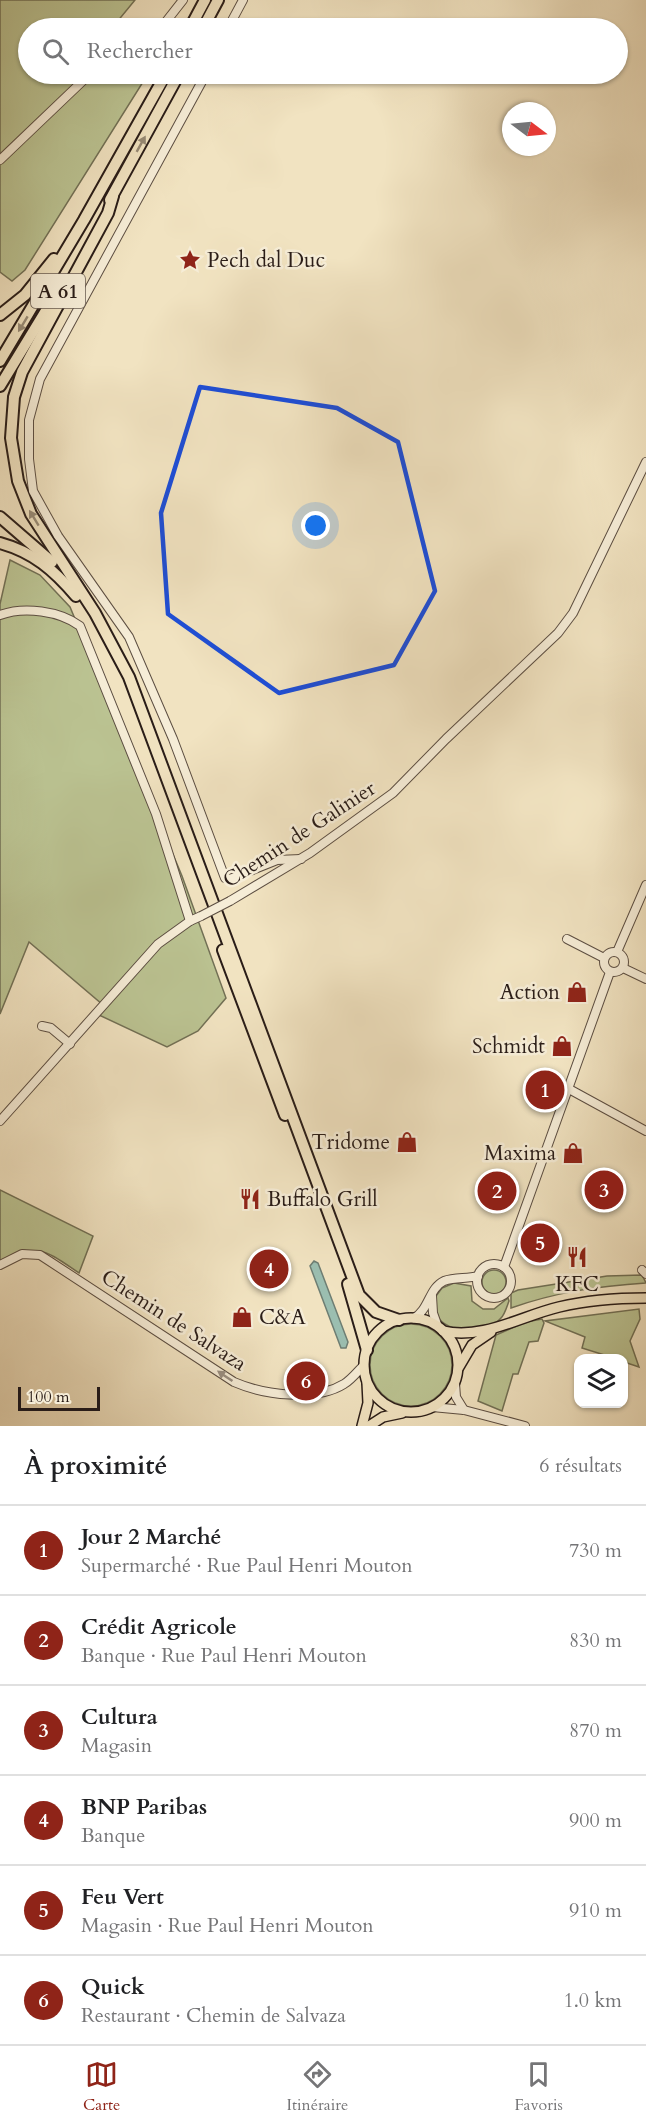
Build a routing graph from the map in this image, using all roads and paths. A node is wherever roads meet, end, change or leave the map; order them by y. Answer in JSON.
{"nodes":[{"id":1,"x":183,"y":0,"type":"edge"},
{"id":2,"x":205,"y":0,"type":"edge"},
{"id":3,"x":218,"y":0,"type":"edge"},
{"id":4,"x":243,"y":0,"type":"edge"},
{"id":5,"x":169,"y":18,"type":"edge"},
{"id":6,"x":195,"y":18,"type":"edge"},
{"id":7,"x":208,"y":18,"type":"edge"},
{"id":8,"x":233,"y":18,"type":"edge"},
{"id":9,"x":80,"y":84,"type":"edge"},
{"id":10,"x":160,"y":84,"type":"edge"},
{"id":11,"x":174,"y":84,"type":"edge"},
{"id":12,"x":201,"y":84,"type":"edge"},
{"id":13,"x":0,"y":160,"type":"edge"},
{"id":14,"x":113,"y":196,"type":"junction"},
{"id":15,"x":84,"y":220,"type":"junction"},
{"id":16,"x":0,"y":315,"type":"edge"},
{"id":17,"x":0,"y":361,"type":"edge"},
{"id":18,"x":0,"y":386,"type":"edge"},
{"id":19,"x":646,"y":462,"type":"edge"},
{"id":20,"x":0,"y":510,"type":"edge"},
{"id":21,"x":0,"y":517,"type":"edge"},
{"id":22,"x":0,"y":543,"type":"edge"},
{"id":23,"x":76,"y":590,"type":"junction"},
{"id":24,"x":0,"y":615,"type":"edge"},
{"id":25,"x":301,"y":859,"type":"junction"},
{"id":26,"x":646,"y":885,"type":"edge"},
{"id":27,"x":190,"y":921,"type":"junction"},
{"id":28,"x":567,"y":939,"type":"dead end"},
{"id":29,"x":617,"y":952,"type":"junction"},
{"id":30,"x":604,"y":958,"type":"junction"},
{"id":31,"x":623,"y":968,"type":"junction"},
{"id":32,"x":610,"y":972,"type":"junction"},
{"id":33,"x":646,"y":979,"type":"edge"},
{"id":34,"x":42,"y":1026,"type":"dead end"},
{"id":35,"x":70,"y":1044,"type":"junction"},
{"id":36,"x":569,"y":1089,"type":"junction"},
{"id":37,"x":0,"y":1121,"type":"edge"},
{"id":38,"x":646,"y":1131,"type":"edge"},
{"id":39,"x":0,"y":1265,"type":"edge"},
{"id":40,"x":502,"y":1266,"type":"junction"},
{"id":41,"x":478,"y":1276,"type":"junction"},
{"id":42,"x":467,"y":1279,"type":"junction"},
{"id":43,"x":478,"y":1285,"type":"junction"},
{"id":44,"x":432,"y":1294,"type":"junction"},
{"id":45,"x":646,"y":1298,"type":"edge"},
{"id":46,"x":414,"y":1318,"type":"junction"},
{"id":47,"x":399,"y":1320,"type":"junction"},
{"id":48,"x":500,"y":1326,"type":"junction"},
{"id":49,"x":441,"y":1329,"type":"junction"},
{"id":50,"x":367,"y":1350,"type":"junction"},
{"id":51,"x":364,"y":1365,"type":"junction"},
{"id":52,"x":458,"y":1370,"type":"junction"},
{"id":53,"x":367,"y":1381,"type":"junction"},
{"id":54,"x":455,"y":1383,"type":"junction"},
{"id":55,"x":432,"y":1407,"type":"junction"},
{"id":56,"x":468,"y":1411,"type":"junction"},
{"id":57,"x":407,"y":1412,"type":"junction"},
{"id":58,"x":362,"y":1426,"type":"edge"},
{"id":59,"x":369,"y":1426,"type":"edge"},
{"id":60,"x":525,"y":1426,"type":"edge"}],
"edges":[{"from":1,"to":5,"type":"street"},
{"from":2,"to":6,"type":"highway"},
{"from":3,"to":7,"type":"highway"},
{"from":4,"to":8,"type":"street"},
{"from":9,"to":13,"type":"street"},
{"from":10,"to":15,"type":"highway","number":"A 61"},
{"from":14,"to":11,"type":"highway","number":"A 61","one_way":true},
{"from":12,"to":25,"type":"street"},
{"from":14,"to":18,"type":"highway","number":"A 61"},
{"from":23,"to":14,"type":"highway","one_way":true},
{"from":15,"to":16,"type":"highway"},
{"from":15,"to":17,"type":"highway","number":"A 61","one_way":true},
{"from":19,"to":25,"type":"street","name":"Chemin de Galinier"},
{"from":20,"to":23,"type":"highway"},
{"from":21,"to":23,"type":"highway"},
{"from":22,"to":23,"type":"highway"},
{"from":23,"to":47,"type":"highway"},
{"from":23,"to":50,"type":"highway"},
{"from":24,"to":27,"type":"street"},
{"from":25,"to":27,"type":"street","name":"Chemin de Galinier","bridge":true},
{"from":26,"to":29,"type":"street"},
{"from":27,"to":35,"type":"street","name":"Chemin de Galinier"},
{"from":28,"to":30,"type":"street"},
{"from":29,"to":30,"type":"street"},
{"from":29,"to":31,"type":"street"},
{"from":30,"to":32,"type":"street"},
{"from":31,"to":32,"type":"street"},
{"from":31,"to":33,"type":"street"},
{"from":32,"to":36,"type":"street"},
{"from":34,"to":35,"type":"street"},
{"from":35,"to":37,"type":"street","name":"Chemin de Galinier"},
{"from":36,"to":38,"type":"street"},
{"from":36,"to":40,"type":"street"},
{"from":51,"to":39,"type":"street","name":"Chemin de Salvaza","one_way":true},
{"from":40,"to":41,"type":"street"},
{"from":40,"to":43,"type":"street"},
{"from":41,"to":42,"type":"street"},
{"from":41,"to":43,"type":"street"},
{"from":42,"to":43,"type":"street"},
{"from":42,"to":44,"type":"street"},
{"from":44,"to":46,"type":"street"},
{"from":44,"to":49,"type":"street"},
{"from":45,"to":48,"type":"main road"},
{"from":46,"to":47,"type":"main road"},
{"from":46,"to":49,"type":"main road"},
{"from":47,"to":50,"type":"main road"},
{"from":48,"to":49,"type":"main road"},
{"from":48,"to":52,"type":"main road"},
{"from":49,"to":52,"type":"main road"},
{"from":50,"to":51,"type":"main road"},
{"from":51,"to":53,"type":"main road"},
{"from":52,"to":54,"type":"main road"},
{"from":53,"to":57,"type":"main road"},
{"from":53,"to":58,"type":"main road"},
{"from":54,"to":55,"type":"main road"},
{"from":54,"to":56,"type":"street"},
{"from":55,"to":56,"type":"street"},
{"from":55,"to":57,"type":"main road"},
{"from":56,"to":60,"type":"street"},
{"from":57,"to":59,"type":"main road"}]}
